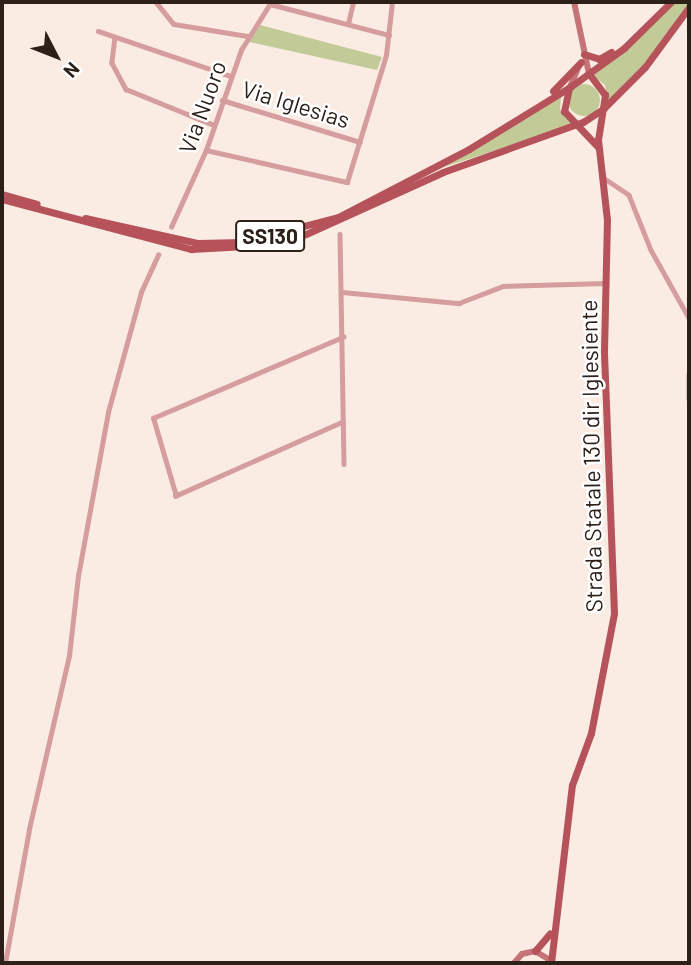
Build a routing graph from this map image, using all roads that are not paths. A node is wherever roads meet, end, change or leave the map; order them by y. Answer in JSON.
{"nodes":[{"id":1,"x":156,"y":2,"type":"edge"},
{"id":2,"x":353,"y":2,"type":"edge"},
{"id":3,"x":392,"y":2,"type":"edge"},
{"id":4,"x":574,"y":2,"type":"edge"},
{"id":5,"x":671,"y":2,"type":"edge"},
{"id":6,"x":270,"y":3,"type":"edge"},
{"id":7,"x":689,"y":7,"type":"edge"},
{"id":8,"x":348,"y":24,"type":"junction"},
{"id":9,"x":98,"y":31,"type":"dead end"},
{"id":10,"x":389,"y":35,"type":"junction"},
{"id":11,"x":116,"y":37,"type":"junction"},
{"id":12,"x":247,"y":37,"type":"junction"},
{"id":13,"x":624,"y":48,"type":"junction"},
{"id":14,"x":583,"y":56,"type":"junction"},
{"id":15,"x":589,"y":74,"type":"junction"},
{"id":16,"x":231,"y":76,"type":"junction"},
{"id":17,"x":570,"y":87,"type":"junction"},
{"id":18,"x":222,"y":100,"type":"junction"},
{"id":19,"x":535,"y":109,"type":"junction"},
{"id":20,"x":603,"y":109,"type":"junction"},
{"id":21,"x":579,"y":124,"type":"junction"},
{"id":22,"x":214,"y":125,"type":"junction"},
{"id":23,"x":360,"y":142,"type":"junction"},
{"id":24,"x":206,"y":150,"type":"junction"},
{"id":25,"x":600,"y":151,"type":"junction"},
{"id":26,"x":604,"y":178,"type":"junction"},
{"id":27,"x":2,"y":197,"type":"edge"},
{"id":28,"x":171,"y":227,"type":"dead end"},
{"id":29,"x":340,"y":234,"type":"dead end"},
{"id":30,"x":158,"y":255,"type":"dead end"},
{"id":31,"x":607,"y":283,"type":"junction"},
{"id":32,"x":342,"y":292,"type":"junction"},
{"id":33,"x":689,"y":318,"type":"edge"},
{"id":34,"x":343,"y":337,"type":"junction"},
{"id":35,"x":689,"y":374,"type":"edge"},
{"id":36,"x":689,"y":399,"type":"edge"},
{"id":37,"x":343,"y":422,"type":"junction"},
{"id":38,"x":344,"y":464,"type":"dead end"},
{"id":39,"x":552,"y":929,"type":"junction"},
{"id":40,"x":535,"y":951,"type":"junction"},
{"id":41,"x":549,"y":962,"type":"edge"},
{"id":42,"x":5,"y":963,"type":"edge"},
{"id":43,"x":514,"y":963,"type":"edge"}],
"edges":[{"from":1,"to":12,"type":"street"},
{"from":2,"to":8,"type":"street"},
{"from":3,"to":10,"type":"street"},
{"from":4,"to":14,"type":"street"},
{"from":5,"to":13,"type":"main road","number":"SS130"},
{"from":6,"to":8,"type":"street"},
{"from":6,"to":12,"type":"street","name":"Via Nuoro"},
{"from":7,"to":20,"type":"main road","number":"SS130"},
{"from":8,"to":10,"type":"street"},
{"from":9,"to":11,"type":"street"},
{"from":10,"to":23,"type":"street"},
{"from":11,"to":16,"type":"street"},
{"from":11,"to":22,"type":"street"},
{"from":12,"to":16,"type":"street","name":"Via Nuoro"},
{"from":13,"to":14,"type":"main road"},
{"from":13,"to":15,"type":"main road","number":"SS130"},
{"from":14,"to":15,"type":"street"},
{"from":14,"to":17,"type":"street"},
{"from":14,"to":19,"type":"main road"},
{"from":15,"to":17,"type":"main road","number":"SS130"},
{"from":15,"to":20,"type":"main road"},
{"from":16,"to":18,"type":"street","name":"Via Nuoro"},
{"from":17,"to":19,"type":"main road","number":"SS130"},
{"from":17,"to":21,"type":"main road"},
{"from":18,"to":22,"type":"street","name":"Via Nuoro"},
{"from":18,"to":23,"type":"street","name":"Via Iglesias"},
{"from":19,"to":27,"type":"main road","number":"SS130"},
{"from":20,"to":21,"type":"main road","number":"SS130"},
{"from":20,"to":25,"type":"main road","name":"Strada Statale 130 dir Iglesiente"},
{"from":21,"to":25,"type":"main road","name":"Strada Statale 130 dir Iglesiente"},
{"from":21,"to":27,"type":"main road","number":"SS130"},
{"from":22,"to":24,"type":"street","name":"Via Nuoro"},
{"from":23,"to":24,"type":"street"},
{"from":24,"to":28,"type":"street","name":"Via Nuoro"},
{"from":25,"to":26,"type":"main road","name":"Strada Statale 130 dir Iglesiente"},
{"from":26,"to":31,"type":"main road","name":"Strada Statale 130 dir Iglesiente"},
{"from":26,"to":33,"type":"street"},
{"from":29,"to":32,"type":"street"},
{"from":30,"to":42,"type":"street"},
{"from":31,"to":32,"type":"street"},
{"from":31,"to":39,"type":"main road","name":"Strada Statale 130 dir Iglesiente"},
{"from":32,"to":34,"type":"street"},
{"from":34,"to":37,"type":"street"},
{"from":34,"to":37,"type":"street"},
{"from":35,"to":36,"type":"street"},
{"from":37,"to":38,"type":"street"},
{"from":39,"to":40,"type":"main road"},
{"from":39,"to":41,"type":"main road","name":"Strada Statale 130 dir Iglesiente"},
{"from":40,"to":41,"type":"street"},
{"from":40,"to":43,"type":"street"}]}
